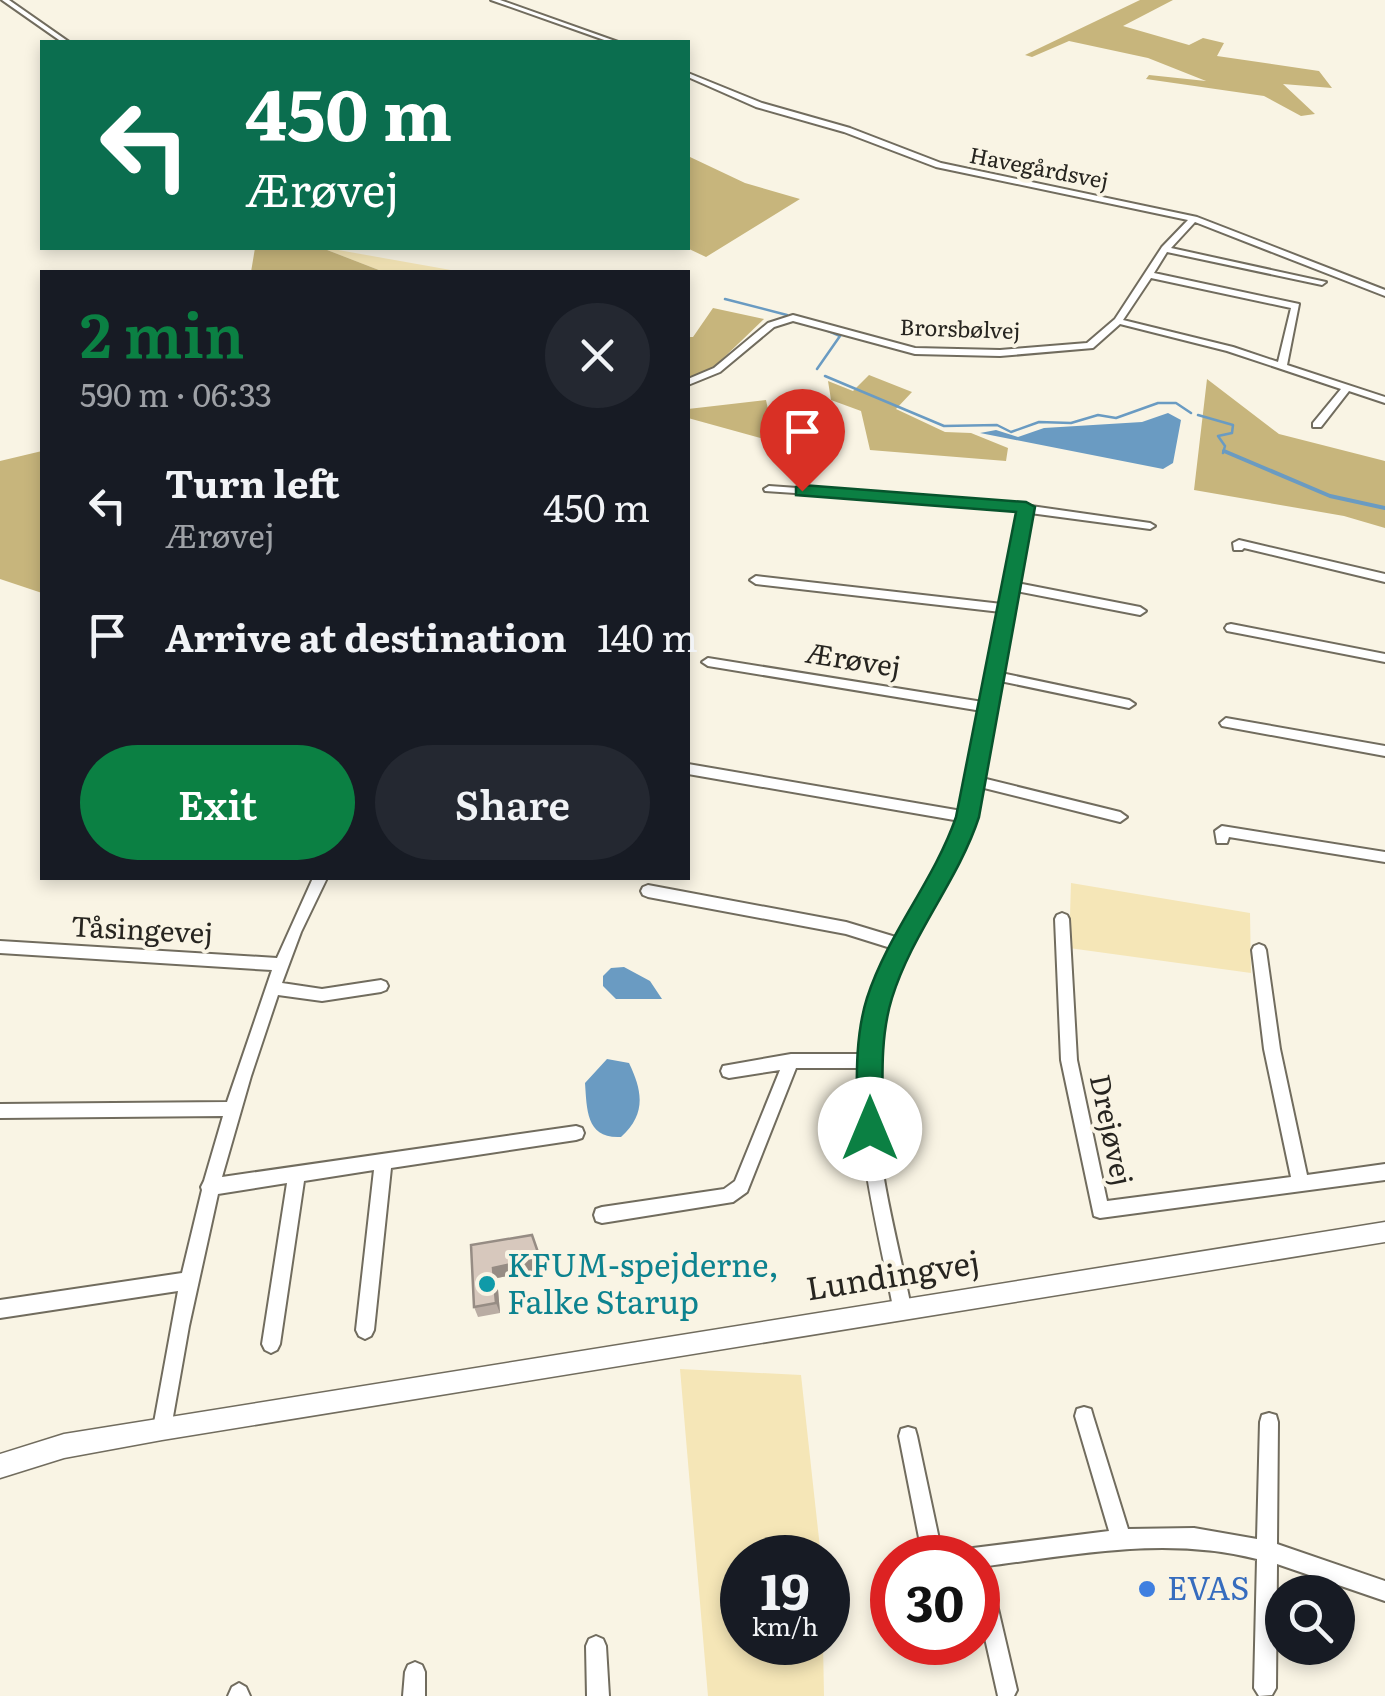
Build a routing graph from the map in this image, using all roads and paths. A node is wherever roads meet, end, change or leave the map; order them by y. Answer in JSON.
{"nodes":[{"id":1,"x":5,"y":0,"type":"edge"},
{"id":2,"x":494,"y":0,"type":"edge"},
{"id":3,"x":63,"y":40,"type":"edge"},
{"id":4,"x":608,"y":40,"type":"edge"},
{"id":5,"x":690,"y":76,"type":"edge"},
{"id":6,"x":1194,"y":219,"type":"junction"},
{"id":7,"x":1165,"y":249,"type":"junction"},
{"id":8,"x":1148,"y":275,"type":"junction"},
{"id":9,"x":1322,"y":282,"type":"dead end"},
{"id":10,"x":1385,"y":293,"type":"edge"},
{"id":11,"x":1118,"y":322,"type":"junction"},
{"id":12,"x":1282,"y":365,"type":"junction"},
{"id":13,"x":690,"y":381,"type":"edge"},
{"id":14,"x":1346,"y":388,"type":"junction"},
{"id":15,"x":1385,"y":400,"type":"edge"},
{"id":16,"x":1316,"y":426,"type":"dead end"},
{"id":17,"x":769,"y":489,"type":"dead end"},
{"id":18,"x":1026,"y":507,"type":"junction"},
{"id":19,"x":1150,"y":526,"type":"dead end"},
{"id":20,"x":1238,"y":548,"type":"dead end"},
{"id":21,"x":1385,"y":578,"type":"edge"},
{"id":22,"x":756,"y":580,"type":"dead end"},
{"id":23,"x":1012,"y":586,"type":"junction"},
{"id":24,"x":1008,"y":609,"type":"junction"},
{"id":25,"x":1140,"y":611,"type":"dead end"},
{"id":26,"x":1231,"y":628,"type":"dead end"},
{"id":27,"x":1385,"y":658,"type":"edge"},
{"id":28,"x":708,"y":662,"type":"dead end"},
{"id":29,"x":996,"y":676,"type":"junction"},
{"id":30,"x":1130,"y":704,"type":"dead end"},
{"id":31,"x":990,"y":708,"type":"junction"},
{"id":32,"x":1226,"y":723,"type":"dead end"},
{"id":33,"x":1385,"y":751,"type":"edge"},
{"id":34,"x":690,"y":769,"type":"edge"},
{"id":35,"x":976,"y":781,"type":"junction"},
{"id":36,"x":968,"y":817,"type":"junction"},
{"id":37,"x":1120,"y":817,"type":"dead end"},
{"id":38,"x":1222,"y":839,"type":"dead end"},
{"id":39,"x":1385,"y":857,"type":"edge"},
{"id":40,"x":319,"y":880,"type":"edge"},
{"id":41,"x":648,"y":891,"type":"dead end"},
{"id":42,"x":1062,"y":919,"type":"dead end"},
{"id":43,"x":902,"y":945,"type":"junction"},
{"id":44,"x":0,"y":947,"type":"edge"},
{"id":45,"x":1259,"y":950,"type":"dead end"},
{"id":46,"x":281,"y":964,"type":"junction"},
{"id":47,"x":381,"y":986,"type":"dead end"},
{"id":48,"x":273,"y":988,"type":"junction"},
{"id":49,"x":791,"y":1061,"type":"junction"},
{"id":50,"x":870,"y":1061,"type":"junction"},
{"id":51,"x":730,"y":1071,"type":"dead end"},
{"id":52,"x":230,"y":1109,"type":"junction"},
{"id":53,"x":0,"y":1110,"type":"edge"},
{"id":54,"x":576,"y":1134,"type":"dead end"},
{"id":55,"x":383,"y":1162,"type":"junction"},
{"id":56,"x":1385,"y":1172,"type":"edge"},
{"id":57,"x":297,"y":1174,"type":"junction"},
{"id":58,"x":1301,"y":1183,"type":"junction"},
{"id":59,"x":209,"y":1187,"type":"junction"},
{"id":60,"x":602,"y":1215,"type":"dead end"},
{"id":61,"x":1385,"y":1232,"type":"edge"},
{"id":62,"x":188,"y":1281,"type":"junction"},
{"id":63,"x":902,"y":1307,"type":"junction"},
{"id":64,"x":0,"y":1309,"type":"edge"},
{"id":65,"x":365,"y":1330,"type":"dead end"},
{"id":66,"x":271,"y":1344,"type":"dead end"},
{"id":67,"x":1084,"y":1416,"type":"dead end"},
{"id":68,"x":1270,"y":1422,"type":"dead end"},
{"id":69,"x":162,"y":1428,"type":"junction"},
{"id":70,"x":908,"y":1436,"type":"dead end"},
{"id":71,"x":0,"y":1466,"type":"edge"},
{"id":72,"x":928,"y":1535,"type":"edge"},
{"id":73,"x":1122,"y":1540,"type":"junction"},
{"id":74,"x":1267,"y":1554,"type":"junction"},
{"id":75,"x":1000,"y":1556,"type":"edge"},
{"id":76,"x":1385,"y":1591,"type":"edge"},
{"id":77,"x":596,"y":1646,"type":"dead end"},
{"id":78,"x":1000,"y":1664,"type":"edge"},
{"id":79,"x":415,"y":1672,"type":"dead end"},
{"id":80,"x":1265,"y":1688,"type":"dead end"},
{"id":81,"x":1006,"y":1690,"type":"dead end"},
{"id":82,"x":414,"y":1696,"type":"edge"},
{"id":83,"x":598,"y":1696,"type":"edge"}],
"edges":[{"from":1,"to":3,"type":"street"},
{"from":2,"to":4,"type":"street"},
{"from":5,"to":6,"type":"street","name":"Havegårdsvej"},
{"from":6,"to":7,"type":"street","name":"Brorsbølvej"},
{"from":6,"to":10,"type":"street","name":"Havegårdsvej"},
{"from":7,"to":8,"type":"street","name":"Brorsbølvej"},
{"from":7,"to":9,"type":"street"},
{"from":8,"to":11,"type":"street","name":"Brorsbølvej"},
{"from":8,"to":12,"type":"street"},
{"from":11,"to":12,"type":"street"},
{"from":11,"to":13,"type":"street","name":"Brorsbølvej"},
{"from":12,"to":14,"type":"street"},
{"from":14,"to":15,"type":"street"},
{"from":14,"to":16,"type":"street"},
{"from":17,"to":18,"type":"street"},
{"from":18,"to":19,"type":"street"},
{"from":18,"to":23,"type":"street"},
{"from":20,"to":21,"type":"street"},
{"from":22,"to":24,"type":"street"},
{"from":23,"to":24,"type":"street"},
{"from":23,"to":25,"type":"street"},
{"from":24,"to":29,"type":"street"},
{"from":26,"to":27,"type":"street"},
{"from":28,"to":31,"type":"street","name":"Ærøvej"},
{"from":29,"to":30,"type":"street"},
{"from":29,"to":31,"type":"street"},
{"from":31,"to":35,"type":"street"},
{"from":32,"to":33,"type":"street"},
{"from":34,"to":36,"type":"street"},
{"from":35,"to":36,"type":"street"},
{"from":35,"to":37,"type":"street"},
{"from":36,"to":43,"type":"street"},
{"from":38,"to":39,"type":"street"},
{"from":40,"to":46,"type":"street"},
{"from":41,"to":43,"type":"street"},
{"from":42,"to":58,"type":"street","name":"Drejøvej"},
{"from":43,"to":50,"type":"street"},
{"from":44,"to":46,"type":"street","name":"Tåsingevej"},
{"from":45,"to":58,"type":"street"},
{"from":46,"to":48,"type":"street"},
{"from":47,"to":48,"type":"street"},
{"from":48,"to":52,"type":"street"},
{"from":49,"to":50,"type":"street"},
{"from":49,"to":51,"type":"street"},
{"from":49,"to":60,"type":"street"},
{"from":50,"to":63,"type":"street"},
{"from":52,"to":53,"type":"street"},
{"from":52,"to":59,"type":"street"},
{"from":54,"to":55,"type":"street"},
{"from":55,"to":57,"type":"street"},
{"from":55,"to":65,"type":"street"},
{"from":56,"to":58,"type":"street","name":"Drejøvej"},
{"from":57,"to":59,"type":"street"},
{"from":57,"to":66,"type":"street"},
{"from":59,"to":62,"type":"street"},
{"from":61,"to":63,"type":"street","name":"Lundingvej"},
{"from":62,"to":64,"type":"street"},
{"from":62,"to":69,"type":"street"},
{"from":63,"to":69,"type":"street","name":"Lundingvej"},
{"from":67,"to":73,"type":"street"},
{"from":68,"to":74,"type":"street"},
{"from":69,"to":71,"type":"street","name":"Lundingvej"},
{"from":70,"to":72,"type":"street"},
{"from":73,"to":74,"type":"street"},
{"from":73,"to":75,"type":"street"},
{"from":74,"to":76,"type":"street"},
{"from":74,"to":80,"type":"street"},
{"from":77,"to":83,"type":"street"},
{"from":78,"to":81,"type":"street"},
{"from":79,"to":82,"type":"street"}]}
